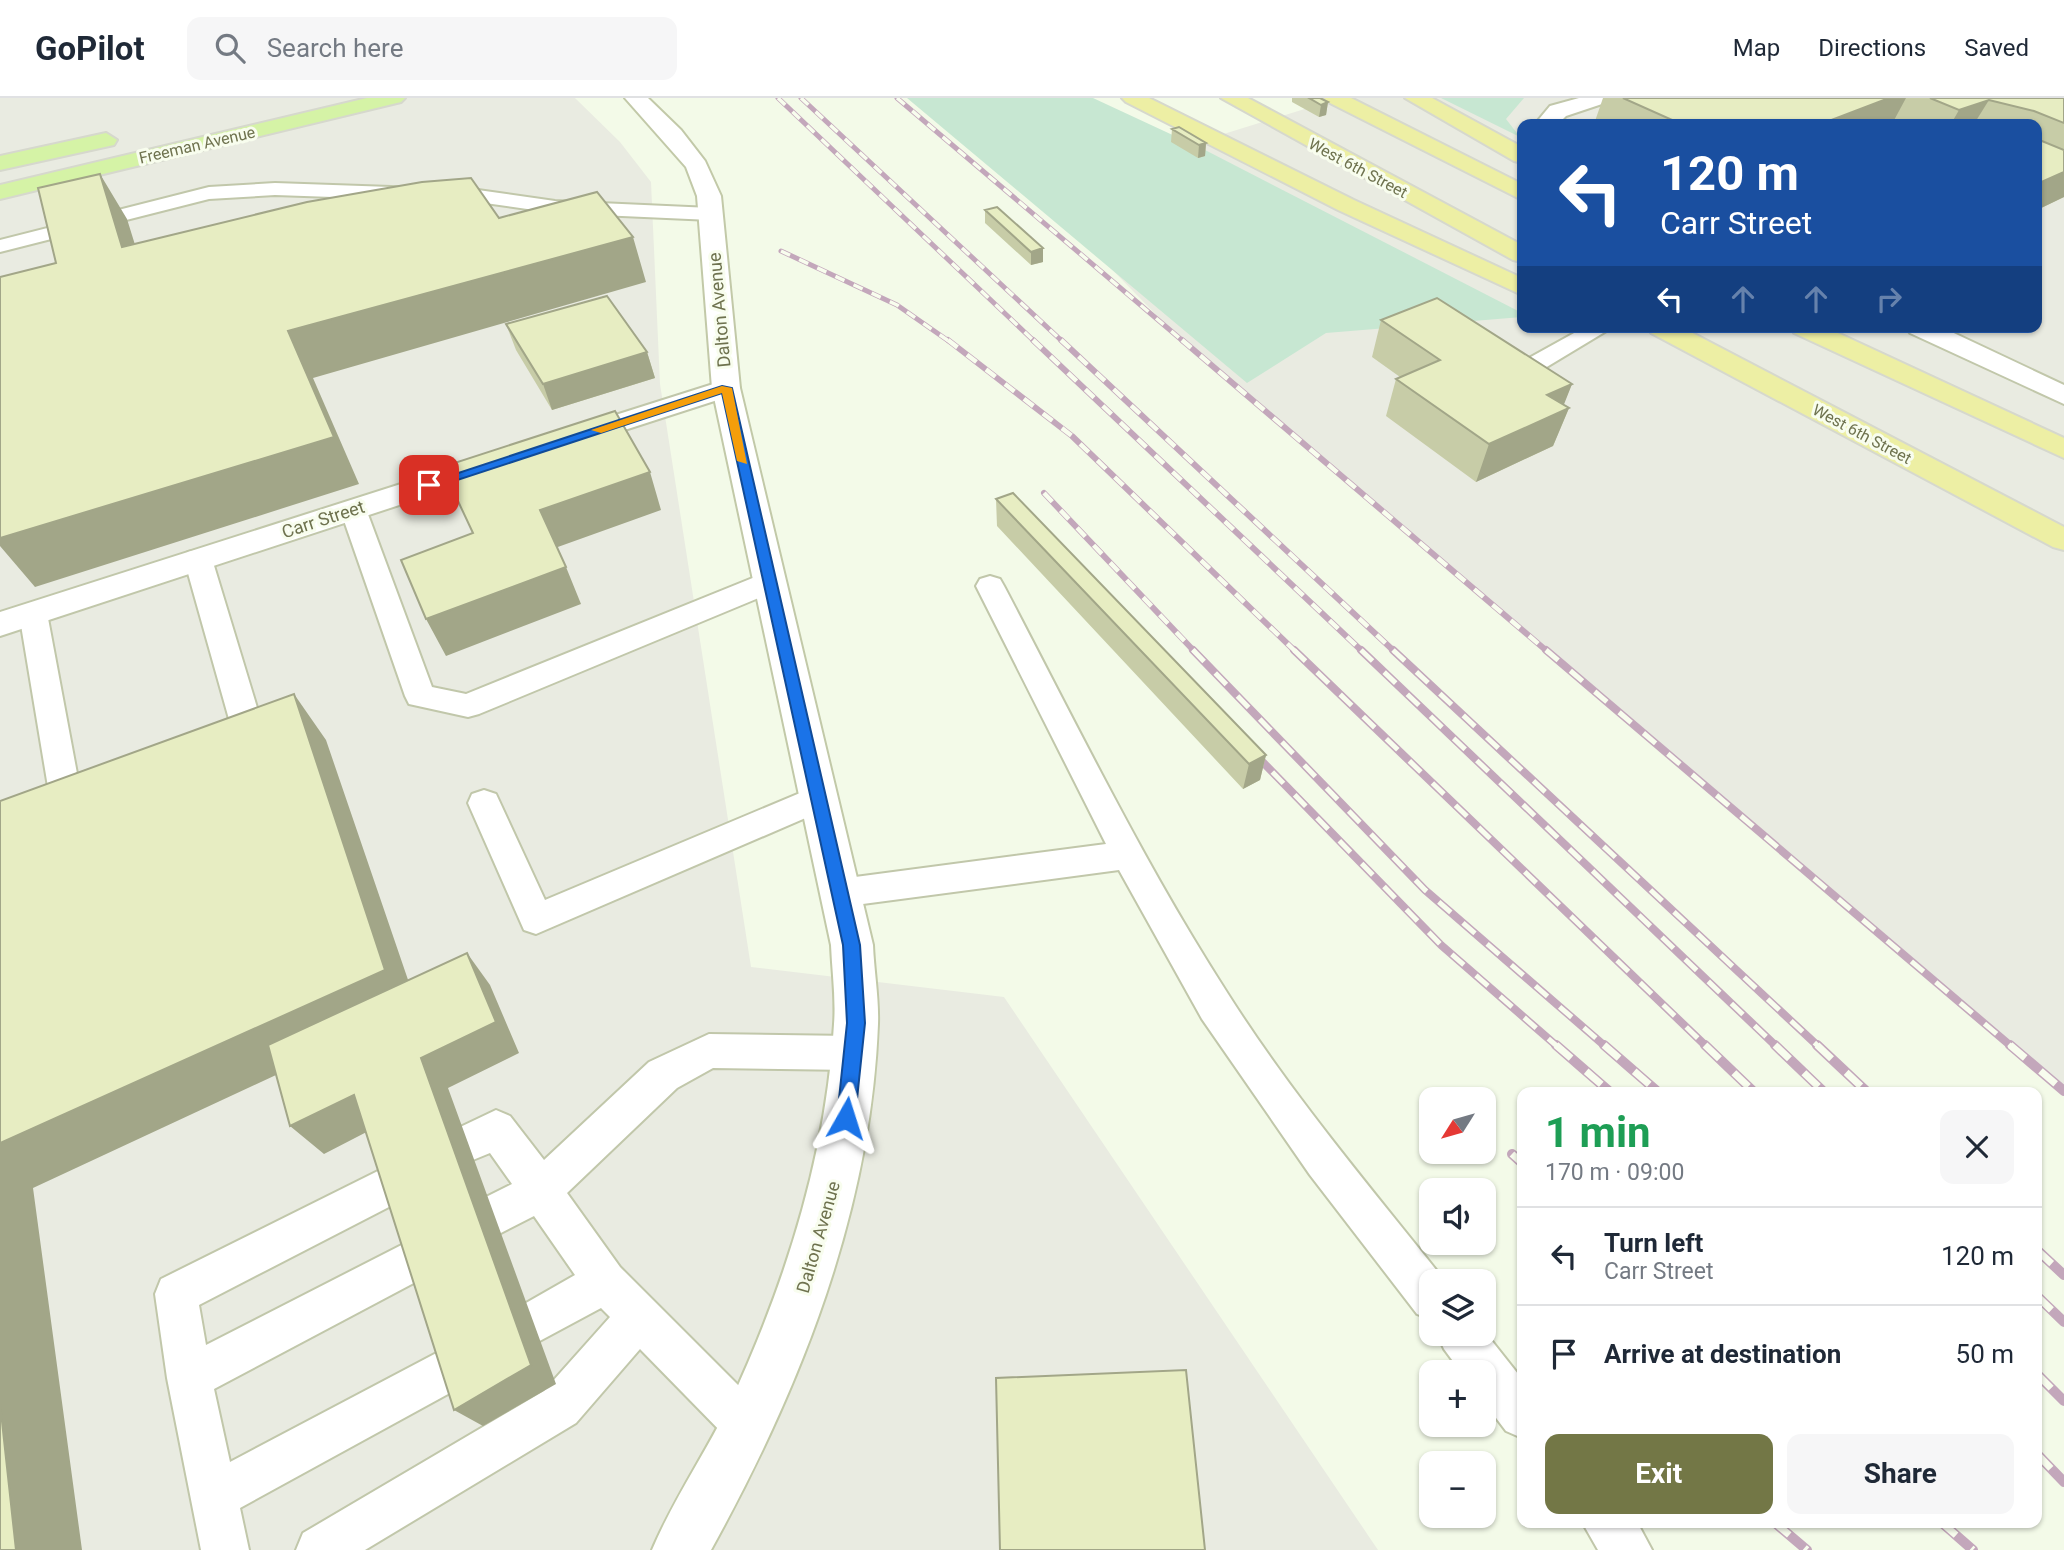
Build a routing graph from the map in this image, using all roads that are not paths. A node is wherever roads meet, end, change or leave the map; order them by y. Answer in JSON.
{"nodes":[{"id":1,"x":394,"y":98,"type":"edge"},
{"id":2,"x":636,"y":98,"type":"edge"},
{"id":3,"x":1133,"y":98,"type":"edge"},
{"id":4,"x":1232,"y":98,"type":"edge"},
{"id":5,"x":1335,"y":98,"type":"edge"},
{"id":6,"x":1416,"y":98,"type":"edge"},
{"id":7,"x":1601,"y":98,"type":"edge"},
{"id":8,"x":1551,"y":119,"type":"edge"},
{"id":9,"x":123,"y":136,"type":"dead end"},
{"id":10,"x":1517,"y":153,"type":"edge"},
{"id":11,"x":0,"y":163,"type":"edge"},
{"id":12,"x":1517,"y":190,"type":"edge"},
{"id":13,"x":0,"y":192,"type":"edge"},
{"id":14,"x":711,"y":214,"type":"junction"},
{"id":15,"x":0,"y":246,"type":"edge"},
{"id":16,"x":1517,"y":253,"type":"edge"},
{"id":17,"x":1517,"y":285,"type":"edge"},
{"id":18,"x":1591,"y":333,"type":"edge"},
{"id":19,"x":1670,"y":333,"type":"edge"},
{"id":20,"x":1932,"y":333,"type":"edge"},
{"id":21,"x":1827,"y":335,"type":"edge"},
{"id":22,"x":1537,"y":363,"type":"edge"},
{"id":23,"x":726,"y":388,"type":"junction"},
{"id":24,"x":2064,"y":396,"type":"edge"},
{"id":25,"x":2064,"y":449,"type":"edge"},
{"id":26,"x":354,"y":509,"type":"junction"},
{"id":27,"x":2064,"y":540,"type":"edge"},
{"id":28,"x":198,"y":559,"type":"junction"},
{"id":29,"x":770,"y":582,"type":"junction"},
{"id":30,"x":990,"y":586,"type":"dead end"},
{"id":31,"x":33,"y":613,"type":"junction"},
{"id":32,"x":0,"y":624,"type":"edge"},
{"id":33,"x":252,"y":744,"type":"edge"},
{"id":34,"x":819,"y":798,"type":"junction"},
{"id":35,"x":484,"y":803,"type":"dead end"},
{"id":36,"x":68,"y":811,"type":"edge"},
{"id":37,"x":1128,"y":855,"type":"junction"},
{"id":38,"x":840,"y":893,"type":"junction"},
{"id":39,"x":852,"y":1053,"type":"junction"},
{"id":40,"x":468,"y":1143,"type":"dead end"},
{"id":41,"x":402,"y":1179,"type":"edge"},
{"id":42,"x":541,"y":1190,"type":"junction"},
{"id":43,"x":495,"y":1215,"type":"dead end"},
{"id":44,"x":428,"y":1253,"type":"edge"},
{"id":45,"x":605,"y":1282,"type":"junction"},
{"id":46,"x":1419,"y":1282,"type":"edge"},
{"id":47,"x":639,"y":1317,"type":"junction"},
{"id":48,"x":534,"y":1322,"type":"dead end"},
{"id":49,"x":1468,"y":1346,"type":"edge"},
{"id":50,"x":463,"y":1361,"type":"edge"},
{"id":51,"x":189,"y":1378,"type":"junction"},
{"id":52,"x":1517,"y":1409,"type":"edge"},
{"id":53,"x":746,"y":1424,"type":"junction"},
{"id":54,"x":215,"y":1496,"type":"junction"},
{"id":55,"x":1611,"y":1528,"type":"edge"},
{"id":56,"x":225,"y":1550,"type":"edge"},
{"id":57,"x":320,"y":1550,"type":"edge"},
{"id":58,"x":680,"y":1550,"type":"edge"},
{"id":59,"x":1628,"y":1550,"type":"edge"}],
"edges":[{"from":1,"to":13,"type":"main road","name":"Freeman Avenue"},
{"from":2,"to":14,"type":"main road","name":"Dalton Avenue"},
{"from":3,"to":17,"type":"highway"},
{"from":4,"to":16,"type":"highway","name":"West 6th Street"},
{"from":5,"to":12,"type":"highway"},
{"from":6,"to":10,"type":"highway"},
{"from":7,"to":8,"type":"main road"},
{"from":9,"to":11,"type":"main road","name":"Freeman Avenue"},
{"from":14,"to":15,"type":"lane"},
{"from":14,"to":23,"type":"main road","name":"Dalton Avenue"},
{"from":18,"to":22,"type":"lane"},
{"from":19,"to":27,"type":"highway","name":"West 6th Street"},
{"from":20,"to":24,"type":"main road"},
{"from":21,"to":25,"type":"highway"},
{"from":23,"to":26,"type":"main road","name":"Carr Street"},
{"from":23,"to":29,"type":"main road","name":"Dalton Avenue"},
{"from":26,"to":28,"type":"main road","name":"Carr Street"},
{"from":26,"to":29,"type":"lane"},
{"from":28,"to":31,"type":"main road","name":"Carr Street"},
{"from":28,"to":33,"type":"lane"},
{"from":29,"to":34,"type":"main road","name":"Dalton Avenue"},
{"from":30,"to":37,"type":"lane"},
{"from":31,"to":32,"type":"main road","name":"Carr Street"},
{"from":31,"to":36,"type":"lane"},
{"from":34,"to":35,"type":"lane"},
{"from":34,"to":38,"type":"main road","name":"Dalton Avenue"},
{"from":37,"to":38,"type":"lane"},
{"from":37,"to":46,"type":"lane"},
{"from":38,"to":39,"type":"main road","name":"Dalton Avenue"},
{"from":39,"to":42,"type":"lane"},
{"from":39,"to":53,"type":"main road","name":"Dalton Avenue"},
{"from":40,"to":42,"type":"lane"},
{"from":41,"to":51,"type":"lane"},
{"from":42,"to":43,"type":"lane"},
{"from":42,"to":45,"type":"lane"},
{"from":44,"to":51,"type":"lane"},
{"from":45,"to":47,"type":"lane"},
{"from":45,"to":48,"type":"lane"},
{"from":47,"to":53,"type":"lane"},
{"from":47,"to":57,"type":"lane"},
{"from":49,"to":52,"type":"lane"},
{"from":50,"to":54,"type":"lane"},
{"from":51,"to":54,"type":"lane"},
{"from":53,"to":58,"type":"main road","name":"Dalton Avenue"},
{"from":54,"to":56,"type":"lane"},
{"from":55,"to":59,"type":"lane"}]}
